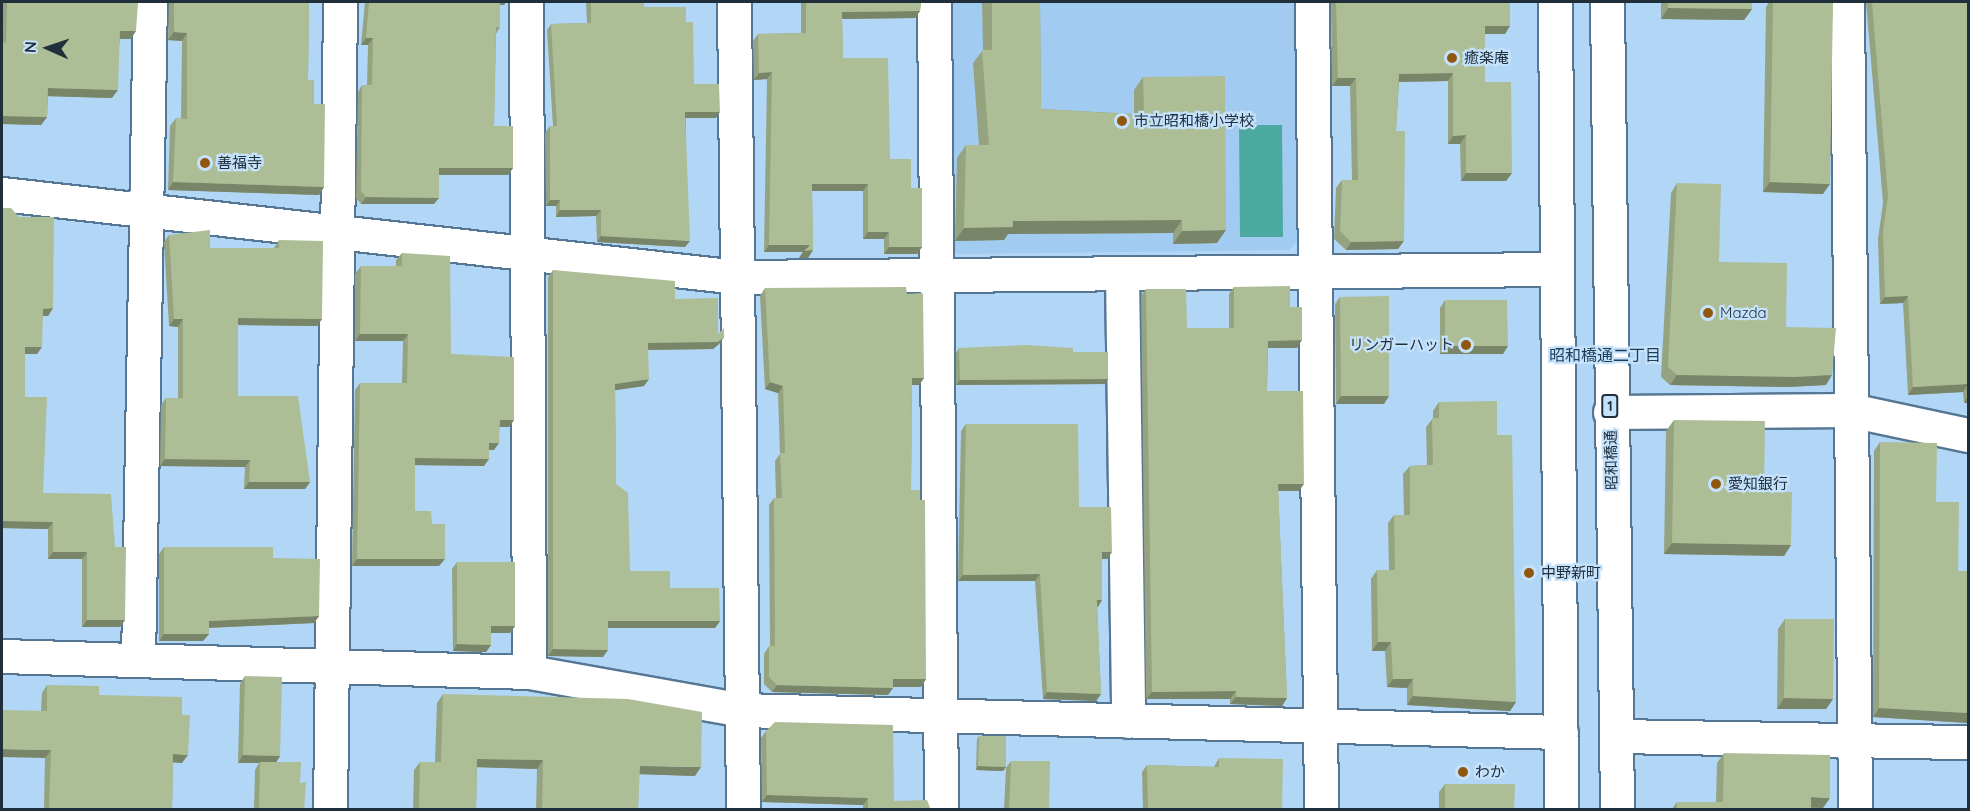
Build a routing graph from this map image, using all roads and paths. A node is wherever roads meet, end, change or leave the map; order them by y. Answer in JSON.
{"nodes":[{"id":1,"x":150,"y":2,"type":"edge"},
{"id":2,"x":340,"y":2,"type":"edge"},
{"id":3,"x":526,"y":2,"type":"edge"},
{"id":4,"x":734,"y":2,"type":"edge"},
{"id":5,"x":934,"y":2,"type":"edge"},
{"id":6,"x":1312,"y":2,"type":"edge"},
{"id":7,"x":1555,"y":2,"type":"edge"},
{"id":8,"x":1607,"y":2,"type":"edge"},
{"id":9,"x":1847,"y":2,"type":"edge"},
{"id":10,"x":2,"y":194,"type":"edge"},
{"id":11,"x":147,"y":208,"type":"junction"},
{"id":12,"x":340,"y":231,"type":"junction"},
{"id":13,"x":527,"y":252,"type":"junction"},
{"id":14,"x":1556,"y":269,"type":"junction"},
{"id":15,"x":1315,"y":271,"type":"junction"},
{"id":16,"x":1122,"y":274,"type":"junction"},
{"id":17,"x":937,"y":276,"type":"junction"},
{"id":18,"x":737,"y":277,"type":"junction"},
{"id":19,"x":1850,"y":410,"type":"junction"},
{"id":20,"x":1610,"y":412,"type":"junction"},
{"id":21,"x":1968,"y":435,"type":"edge"},
{"id":22,"x":2,"y":656,"type":"edge"},
{"id":23,"x":138,"y":660,"type":"junction"},
{"id":24,"x":333,"y":666,"type":"junction"},
{"id":25,"x":529,"y":672,"type":"junction"},
{"id":26,"x":742,"y":710,"type":"junction"},
{"id":27,"x":941,"y":715,"type":"junction"},
{"id":28,"x":1128,"y":721,"type":"junction"},
{"id":29,"x":1320,"y":726,"type":"junction"},
{"id":30,"x":1561,"y":732,"type":"junction"},
{"id":31,"x":1616,"y":736,"type":"junction"},
{"id":32,"x":1855,"y":739,"type":"junction"},
{"id":33,"x":1968,"y":742,"type":"edge"},
{"id":34,"x":330,"y":810,"type":"edge"},
{"id":35,"x":743,"y":810,"type":"edge"},
{"id":36,"x":941,"y":810,"type":"edge"},
{"id":37,"x":1321,"y":810,"type":"edge"},
{"id":38,"x":1562,"y":810,"type":"edge"},
{"id":39,"x":1617,"y":810,"type":"edge"},
{"id":40,"x":1856,"y":810,"type":"edge"}],
"edges":[{"from":1,"to":11,"type":"main road"},
{"from":2,"to":12,"type":"main road"},
{"from":3,"to":13,"type":"main road"},
{"from":4,"to":18,"type":"main road"},
{"from":5,"to":17,"type":"main road"},
{"from":6,"to":15,"type":"main road"},
{"from":7,"to":14,"type":"main road"},
{"from":8,"to":20,"type":"main road","name":"昭和橋通","number":"1"},
{"from":9,"to":19,"type":"main road"},
{"from":10,"to":11,"type":"main road"},
{"from":11,"to":12,"type":"main road"},
{"from":11,"to":23,"type":"main road"},
{"from":12,"to":13,"type":"main road"},
{"from":12,"to":24,"type":"main road"},
{"from":13,"to":18,"type":"main road"},
{"from":13,"to":25,"type":"main road"},
{"from":14,"to":15,"type":"main road"},
{"from":14,"to":30,"type":"main road"},
{"from":15,"to":16,"type":"main road"},
{"from":15,"to":29,"type":"main road"},
{"from":16,"to":17,"type":"main road"},
{"from":16,"to":28,"type":"main road"},
{"from":17,"to":18,"type":"main road"},
{"from":17,"to":27,"type":"main road"},
{"from":18,"to":26,"type":"main road"},
{"from":19,"to":20,"type":"main road"},
{"from":19,"to":21,"type":"main road"},
{"from":19,"to":32,"type":"main road"},
{"from":20,"to":31,"type":"main road","name":"昭和橋通","number":"1"},
{"from":22,"to":23,"type":"main road"},
{"from":23,"to":24,"type":"main road"},
{"from":24,"to":25,"type":"main road"},
{"from":24,"to":34,"type":"main road"},
{"from":25,"to":26,"type":"main road"},
{"from":26,"to":27,"type":"main road"},
{"from":26,"to":35,"type":"main road"},
{"from":27,"to":28,"type":"main road"},
{"from":27,"to":36,"type":"main road"},
{"from":28,"to":29,"type":"main road"},
{"from":29,"to":30,"type":"main road"},
{"from":29,"to":37,"type":"main road"},
{"from":30,"to":38,"type":"main road"},
{"from":31,"to":32,"type":"main road"},
{"from":31,"to":39,"type":"main road","name":"昭和橋通","number":"1"},
{"from":32,"to":33,"type":"main road"},
{"from":32,"to":40,"type":"main road"}]}
